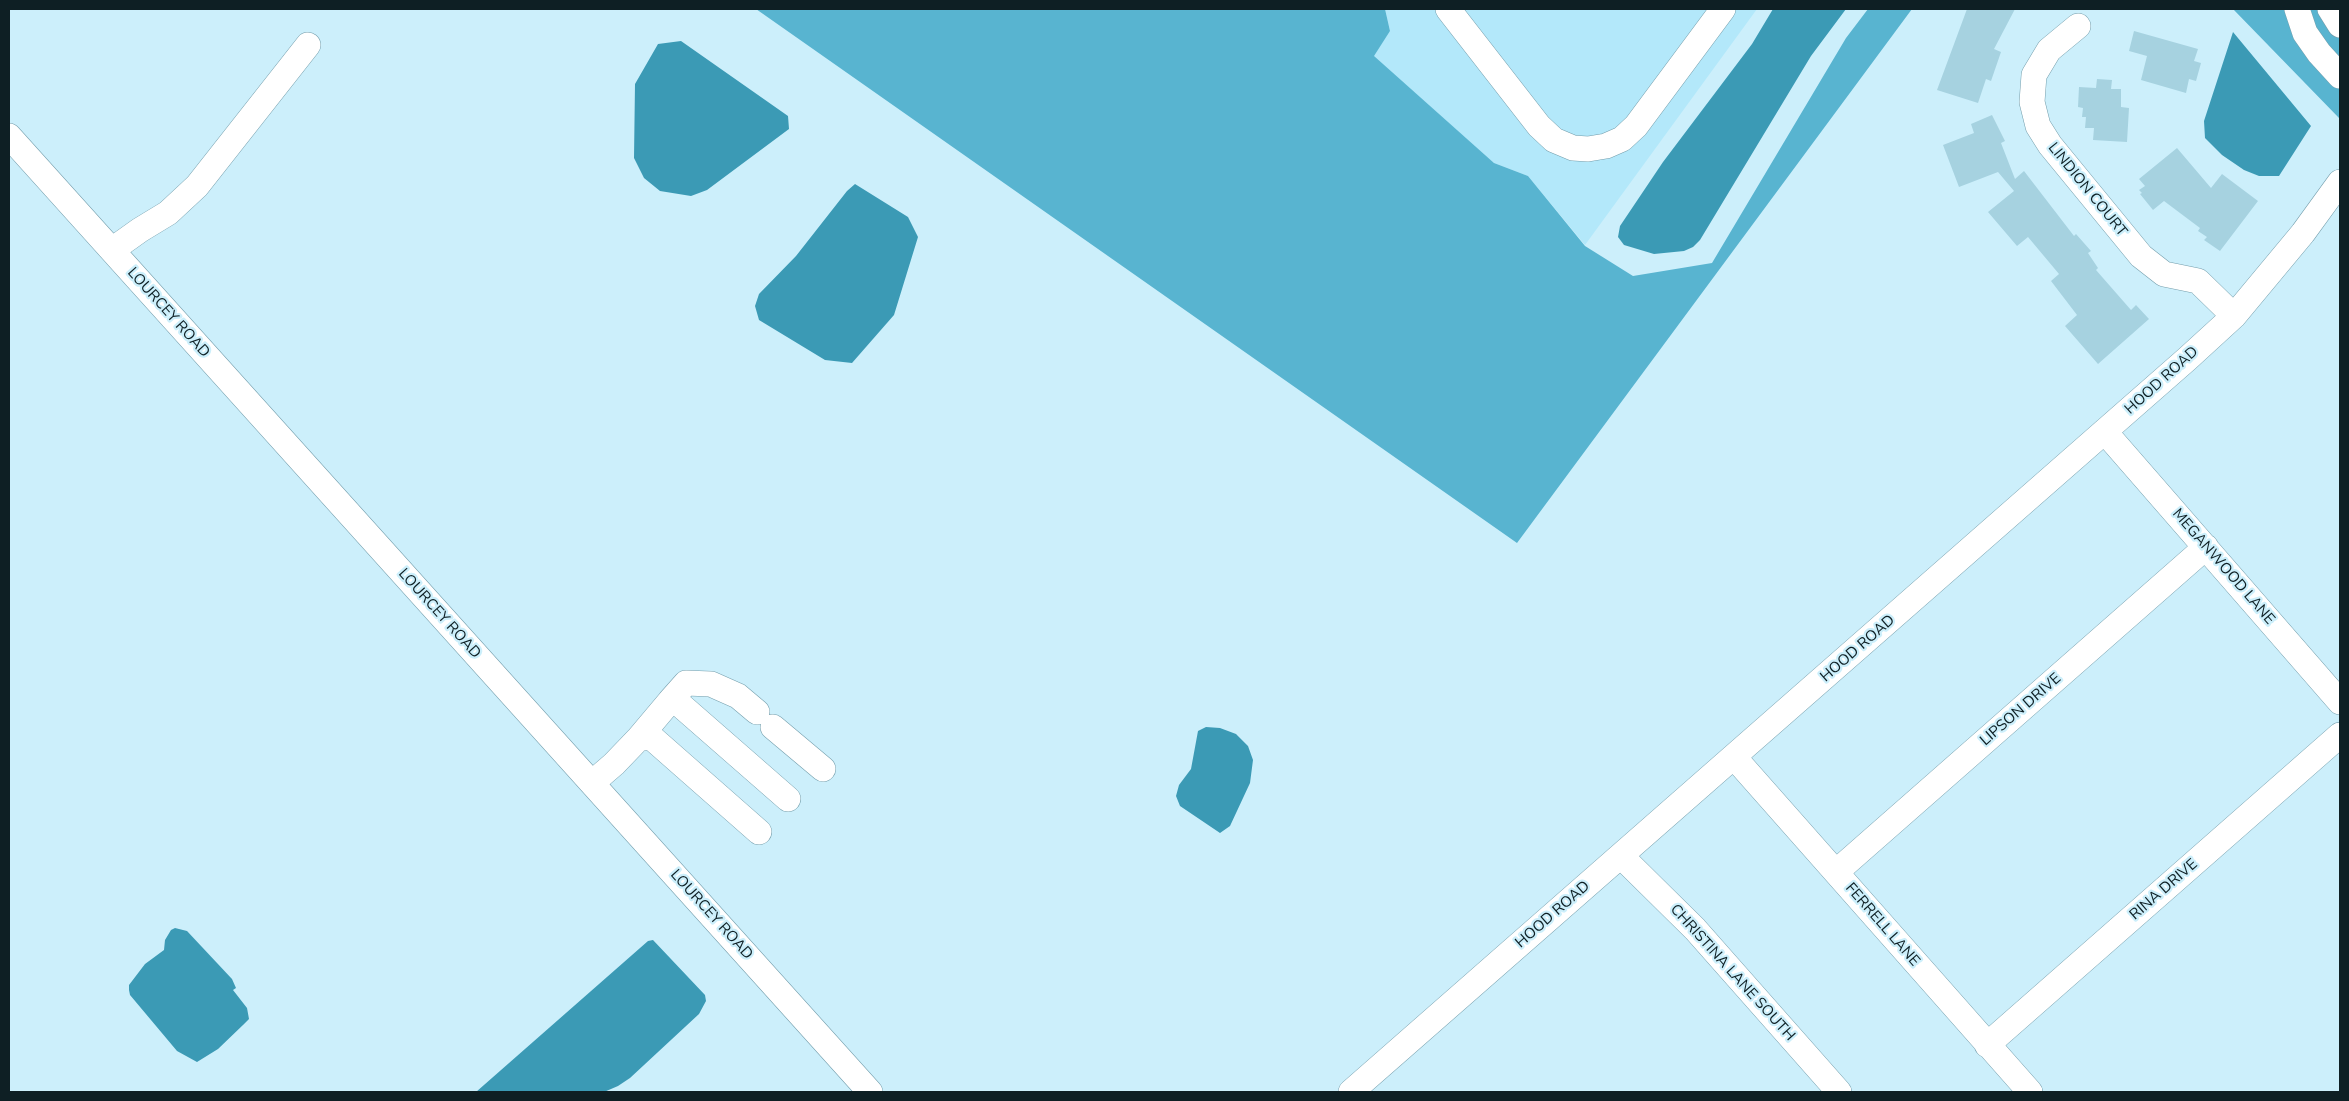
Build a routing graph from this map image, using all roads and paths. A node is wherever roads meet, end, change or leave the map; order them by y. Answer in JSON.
{"nodes":[{"id":1,"x":1448,"y":9,"type":"edge"},
{"id":2,"x":1723,"y":9,"type":"edge"},
{"id":3,"x":2297,"y":9,"type":"edge"},
{"id":4,"x":2330,"y":9,"type":"edge"},
{"id":5,"x":2340,"y":25,"type":"edge"},
{"id":6,"x":2078,"y":26,"type":"dead end"},
{"id":7,"x":308,"y":44,"type":"dead end"},
{"id":8,"x":2337,"y":65,"type":"edge"},
{"id":9,"x":9,"y":136,"type":"edge"},
{"id":10,"x":2340,"y":182,"type":"edge"},
{"id":11,"x":112,"y":250,"type":"junction"},
{"id":12,"x":2234,"y":316,"type":"junction"},
{"id":13,"x":2105,"y":432,"type":"junction"},
{"id":14,"x":2206,"y":547,"type":"junction"},
{"id":15,"x":670,"y":701,"type":"junction"},
{"id":16,"x":2340,"y":702,"type":"edge"},
{"id":17,"x":2340,"y":735,"type":"edge"},
{"id":18,"x":638,"y":739,"type":"junction"},
{"id":19,"x":1734,"y":757,"type":"junction"},
{"id":20,"x":823,"y":769,"type":"dead end"},
{"id":21,"x":592,"y":783,"type":"junction"},
{"id":22,"x":788,"y":799,"type":"dead end"},
{"id":23,"x":759,"y":832,"type":"dead end"},
{"id":24,"x":1621,"y":856,"type":"junction"},
{"id":25,"x":1836,"y":872,"type":"junction"},
{"id":26,"x":1988,"y":1045,"type":"junction"},
{"id":27,"x":1367,"y":1088,"type":"edge"},
{"id":28,"x":870,"y":1092,"type":"edge"},
{"id":29,"x":1839,"y":1092,"type":"edge"},
{"id":30,"x":2030,"y":1092,"type":"edge"}],
"edges":[{"from":1,"to":2,"type":"street"},
{"from":3,"to":8,"type":"street"},
{"from":4,"to":5,"type":"street"},
{"from":6,"to":12,"type":"street","name":"LINDION COURT"},
{"from":7,"to":11,"type":"street"},
{"from":9,"to":11,"type":"street","name":"LOURCEY ROAD"},
{"from":10,"to":12,"type":"street","name":"HOOD ROAD"},
{"from":11,"to":21,"type":"street","name":"LOURCEY ROAD"},
{"from":12,"to":13,"type":"street","name":"HOOD ROAD"},
{"from":13,"to":14,"type":"street","name":"MEGANWOOD LANE"},
{"from":13,"to":19,"type":"street","name":"HOOD ROAD"},
{"from":14,"to":16,"type":"street","name":"MEGANWOOD LANE"},
{"from":14,"to":25,"type":"street","name":"LIPSON DRIVE"},
{"from":15,"to":18,"type":"street"},
{"from":15,"to":20,"type":"street"},
{"from":15,"to":22,"type":"street"},
{"from":17,"to":26,"type":"street","name":"RINA DRIVE"},
{"from":18,"to":21,"type":"street"},
{"from":18,"to":23,"type":"street"},
{"from":19,"to":24,"type":"street","name":"HOOD ROAD"},
{"from":19,"to":25,"type":"street","name":"FERRELL LANE"},
{"from":21,"to":28,"type":"street","name":"LOURCEY ROAD"},
{"from":24,"to":27,"type":"street","name":"HOOD ROAD"},
{"from":24,"to":29,"type":"street","name":"CHRISTINA LANE SOUTH"},
{"from":25,"to":26,"type":"street","name":"FERRELL LANE"},
{"from":26,"to":30,"type":"street","name":"FERRELL LANE"}]}
